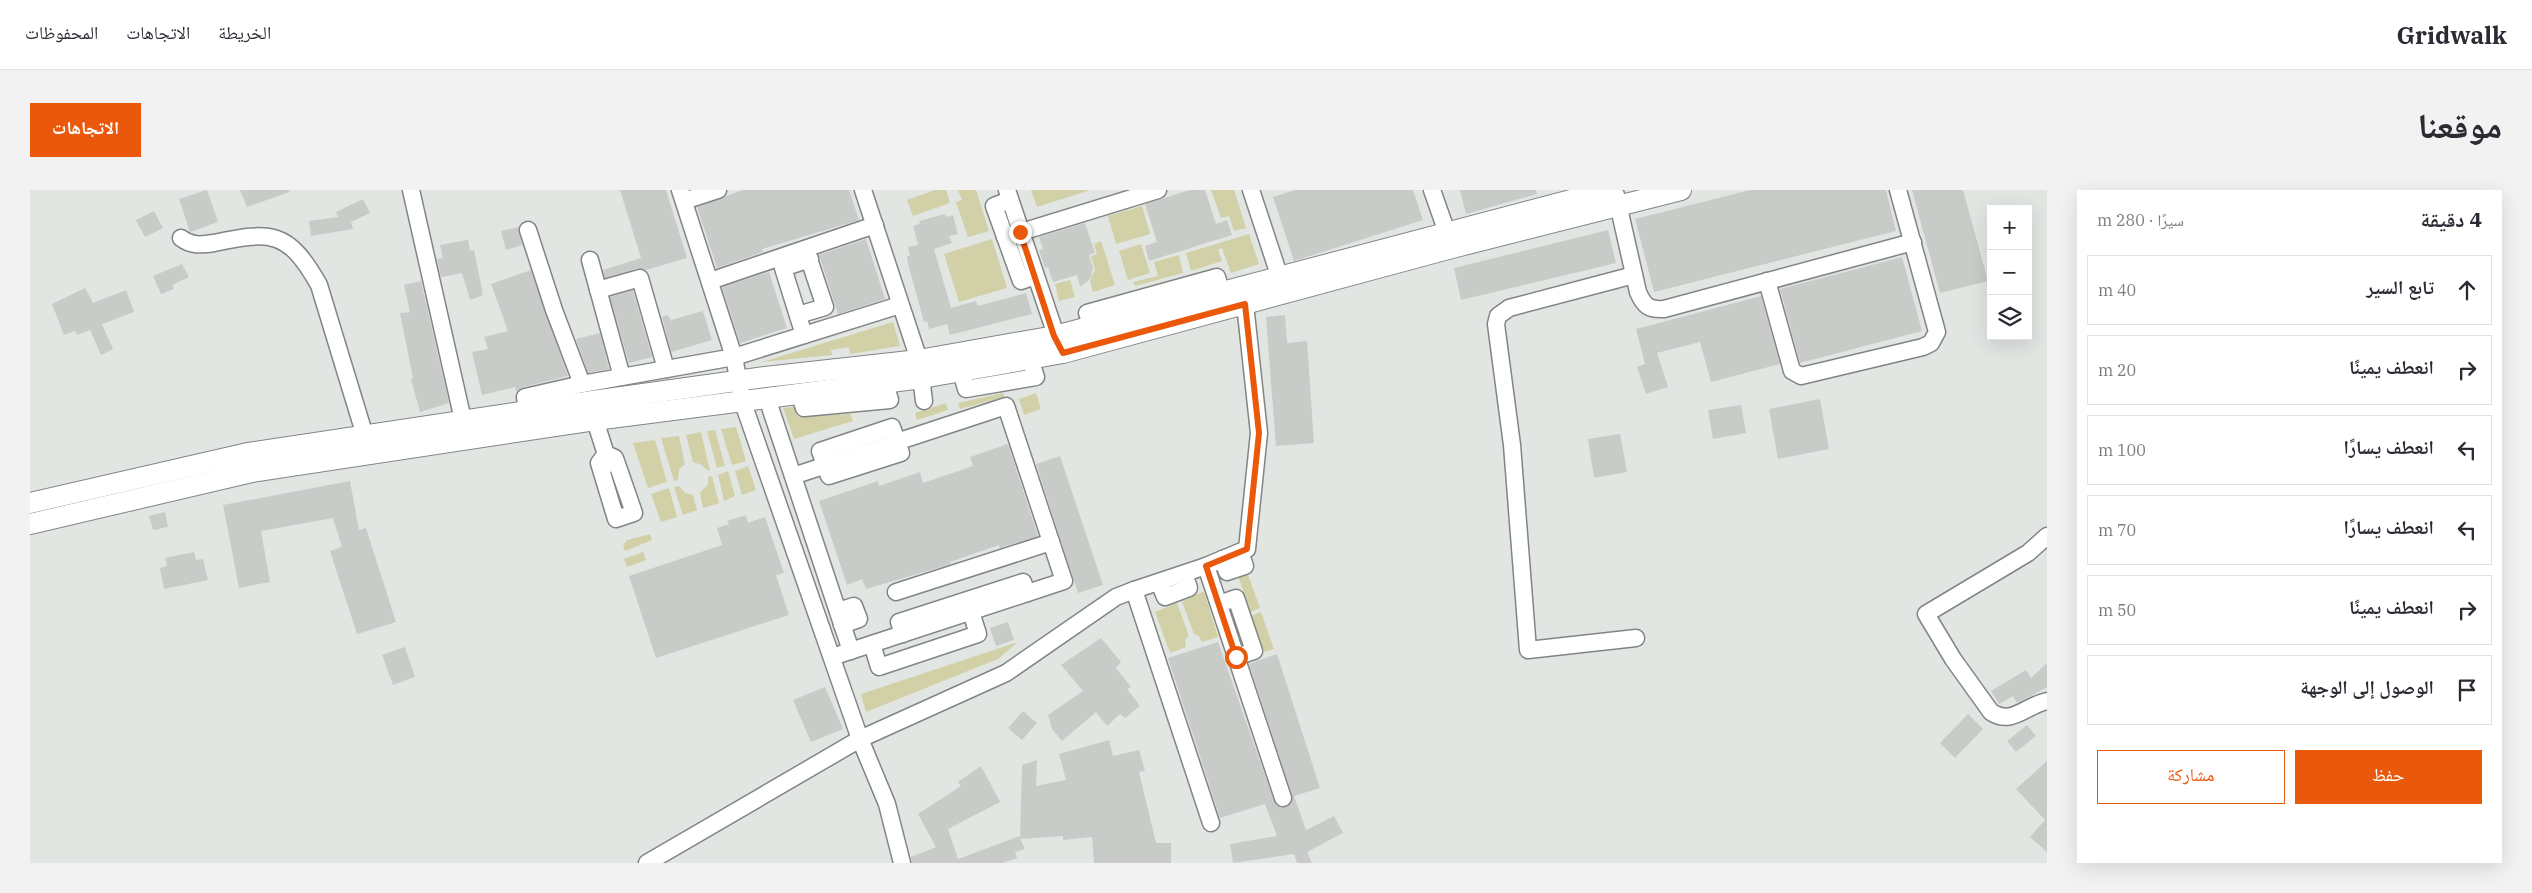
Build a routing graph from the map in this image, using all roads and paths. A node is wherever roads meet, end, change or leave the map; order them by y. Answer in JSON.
{"nodes":[{"id":1,"x":411,"y":190,"type":"edge"},
{"id":2,"x":718,"y":190,"type":"edge"},
{"id":3,"x":863,"y":190,"type":"edge"},
{"id":4,"x":1158,"y":190,"type":"edge"},
{"id":5,"x":1251,"y":190,"type":"edge"},
{"id":6,"x":1432,"y":190,"type":"edge"},
{"id":7,"x":1681,"y":190,"type":"edge"},
{"id":8,"x":1898,"y":190,"type":"edge"},
{"id":9,"x":1008,"y":195,"type":"edge"},
{"id":10,"x":1614,"y":195,"type":"edge"},
{"id":11,"x":682,"y":196,"type":"edge"},
{"id":12,"x":875,"y":225,"type":"junction"},
{"id":13,"x":528,"y":230,"type":"dead end"},
{"id":14,"x":1013,"y":234,"type":"junction"},
{"id":15,"x":181,"y":238,"type":"dead end"},
{"id":16,"x":1450,"y":239,"type":"junction"},
{"id":17,"x":1913,"y":242,"type":"junction"},
{"id":18,"x":808,"y":254,"type":"junction"},
{"id":19,"x":590,"y":260,"type":"dead end"},
{"id":20,"x":1634,"y":275,"type":"junction"},
{"id":21,"x":710,"y":281,"type":"junction"},
{"id":22,"x":1767,"y":281,"type":"junction"},
{"id":23,"x":1282,"y":285,"type":"junction"},
{"id":24,"x":598,"y":290,"type":"junction"},
{"id":25,"x":1245,"y":304,"type":"junction"},
{"id":26,"x":900,"y":305,"type":"junction"},
{"id":27,"x":798,"y":315,"type":"junction"},
{"id":28,"x":804,"y":334,"type":"junction"},
{"id":29,"x":1059,"y":344,"type":"junction"},
{"id":30,"x":734,"y":357,"type":"junction"},
{"id":31,"x":666,"y":369,"type":"junction"},
{"id":32,"x":920,"y":369,"type":"junction"},
{"id":33,"x":622,"y":377,"type":"junction"},
{"id":34,"x":582,"y":384,"type":"junction"},
{"id":35,"x":740,"y":391,"type":"junction"},
{"id":36,"x":924,"y":401,"type":"dead end"},
{"id":37,"x":770,"y":407,"type":"dead end"},
{"id":38,"x":527,"y":410,"type":"junction"},
{"id":39,"x":463,"y":420,"type":"junction"},
{"id":40,"x":595,"y":420,"type":"junction"},
{"id":41,"x":365,"y":436,"type":"junction"},
{"id":42,"x":897,"y":442,"type":"junction"},
{"id":43,"x":825,"y":465,"type":"junction"},
{"id":44,"x":793,"y":476,"type":"junction"},
{"id":45,"x":30,"y":503,"type":"edge"},
{"id":46,"x":626,"y":521,"type":"dead end"},
{"id":47,"x":30,"y":524,"type":"edge"},
{"id":48,"x":2047,"y":536,"type":"edge"},
{"id":49,"x":1051,"y":542,"type":"junction"},
{"id":50,"x":1206,"y":566,"type":"junction"},
{"id":51,"x":1134,"y":590,"type":"junction"},
{"id":52,"x":896,"y":592,"type":"dead end"},
{"id":53,"x":1019,"y":596,"type":"junction"},
{"id":54,"x":971,"y":612,"type":"junction"},
{"id":55,"x":903,"y":634,"type":"junction"},
{"id":56,"x":1636,"y":638,"type":"dead end"},
{"id":57,"x":872,"y":644,"type":"junction"},
{"id":58,"x":851,"y":651,"type":"junction"},
{"id":59,"x":832,"y":657,"type":"junction"},
{"id":60,"x":2047,"y":700,"type":"edge"},
{"id":61,"x":860,"y":739,"type":"junction"},
{"id":62,"x":1283,"y":798,"type":"dead end"},
{"id":63,"x":1211,"y":823,"type":"dead end"},
{"id":64,"x":647,"y":863,"type":"edge"},
{"id":65,"x":902,"y":863,"type":"edge"}],
"edges":[{"from":1,"to":39,"type":"street"},
{"from":2,"to":11,"type":"street"},
{"from":3,"to":12,"type":"street"},
{"from":4,"to":14,"type":"street"},
{"from":5,"to":23,"type":"street"},
{"from":6,"to":16,"type":"street"},
{"from":7,"to":10,"type":"street"},
{"from":8,"to":17,"type":"street"},
{"from":9,"to":14,"type":"street"},
{"from":10,"to":16,"type":"street"},
{"from":10,"to":20,"type":"street"},
{"from":11,"to":21,"type":"street"},
{"from":12,"to":18,"type":"street"},
{"from":12,"to":26,"type":"street"},
{"from":13,"to":34,"type":"street"},
{"from":14,"to":29,"type":"street"},
{"from":15,"to":41,"type":"street"},
{"from":16,"to":23,"type":"street"},
{"from":17,"to":22,"type":"street"},
{"from":17,"to":22,"type":"street"},
{"from":18,"to":21,"type":"street"},
{"from":18,"to":27,"type":"street"},
{"from":18,"to":27,"type":"street"},
{"from":19,"to":24,"type":"street"},
{"from":20,"to":22,"type":"street"},
{"from":20,"to":56,"type":"street"},
{"from":21,"to":30,"type":"street"},
{"from":23,"to":25,"type":"street"},
{"from":23,"to":29,"type":"street"},
{"from":24,"to":31,"type":"street"},
{"from":24,"to":33,"type":"street"},
{"from":25,"to":29,"type":"street"},
{"from":25,"to":50,"type":"street"},
{"from":26,"to":28,"type":"street"},
{"from":26,"to":32,"type":"street"},
{"from":27,"to":28,"type":"street"},
{"from":28,"to":30,"type":"street"},
{"from":29,"to":32,"type":"street"},
{"from":29,"to":32,"type":"street"},
{"from":30,"to":31,"type":"street"},
{"from":30,"to":35,"type":"street"},
{"from":31,"to":33,"type":"street"},
{"from":32,"to":35,"type":"street"},
{"from":32,"to":35,"type":"street"},
{"from":32,"to":36,"type":"street"},
{"from":33,"to":34,"type":"street"},
{"from":34,"to":38,"type":"street"},
{"from":35,"to":38,"type":"street"},
{"from":35,"to":40,"type":"street"},
{"from":35,"to":59,"type":"street"},
{"from":37,"to":44,"type":"street"},
{"from":38,"to":39,"type":"street"},
{"from":39,"to":41,"type":"street"},
{"from":40,"to":46,"type":"street"},
{"from":40,"to":47,"type":"street"},
{"from":41,"to":45,"type":"street"},
{"from":42,"to":43,"type":"street"},
{"from":42,"to":43,"type":"street"},
{"from":42,"to":49,"type":"street"},
{"from":43,"to":44,"type":"street"},
{"from":44,"to":58,"type":"street"},
{"from":48,"to":60,"type":"street"},
{"from":49,"to":52,"type":"street"},
{"from":49,"to":53,"type":"street"},
{"from":50,"to":51,"type":"street"},
{"from":50,"to":62,"type":"street"},
{"from":51,"to":61,"type":"street"},
{"from":51,"to":63,"type":"street"},
{"from":53,"to":54,"type":"street"},
{"from":53,"to":55,"type":"street"},
{"from":54,"to":55,"type":"street"},
{"from":54,"to":57,"type":"street"},
{"from":55,"to":57,"type":"street"},
{"from":57,"to":58,"type":"street"},
{"from":58,"to":59,"type":"street"},
{"from":59,"to":61,"type":"street"},
{"from":61,"to":64,"type":"street"},
{"from":61,"to":65,"type":"street"}]}
